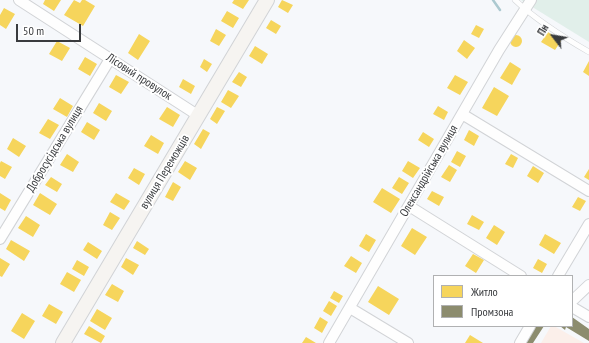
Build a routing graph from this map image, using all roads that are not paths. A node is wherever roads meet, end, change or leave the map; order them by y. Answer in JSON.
{"nodes":[{"id":1,"x":19,"y":0,"type":"edge"},
{"id":2,"x":267,"y":0,"type":"edge"},
{"id":3,"x":515,"y":0,"type":"edge"},
{"id":4,"x":530,"y":0,"type":"edge"},
{"id":5,"x":525,"y":10,"type":"junction"},
{"id":6,"x":589,"y":52,"type":"edge"},
{"id":7,"x":110,"y":59,"type":"junction"},
{"id":8,"x":462,"y":114,"type":"junction"},
{"id":9,"x":199,"y":116,"type":"junction"},
{"id":10,"x":589,"y":191,"type":"edge"},
{"id":11,"x":409,"y":206,"type":"junction"},
{"id":12,"x":589,"y":224,"type":"edge"},
{"id":13,"x":0,"y":239,"type":"edge"},
{"id":14,"x":519,"y":275,"type":"edge"},
{"id":15,"x":559,"y":275,"type":"edge"},
{"id":16,"x":589,"y":285,"type":"edge"},
{"id":17,"x":573,"y":300,"type":"edge"},
{"id":18,"x":350,"y":308,"type":"junction"},
{"id":19,"x":573,"y":308,"type":"edge"},
{"id":20,"x":589,"y":318,"type":"edge"},
{"id":21,"x":529,"y":327,"type":"edge"},
{"id":22,"x":63,"y":343,"type":"edge"},
{"id":23,"x":329,"y":343,"type":"edge"},
{"id":24,"x":408,"y":343,"type":"edge"},
{"id":25,"x":520,"y":343,"type":"edge"}],
"edges":[{"from":1,"to":7,"type":"street","name":"Лісовий провулок"},
{"from":2,"to":9,"type":"street","name":"вулиця Переможців"},
{"from":3,"to":5,"type":"lane"},
{"from":4,"to":5,"type":"street","name":"Олександрійська вулиця"},
{"from":5,"to":6,"type":"lane"},
{"from":5,"to":8,"type":"street","name":"Олександрійська вулиця"},
{"from":7,"to":9,"type":"street","name":"Лісовий провулок"},
{"from":7,"to":13,"type":"street","name":"Добросусідська вулиця"},
{"from":8,"to":10,"type":"street"},
{"from":8,"to":11,"type":"street","name":"Олександрійська вулиця"},
{"from":9,"to":22,"type":"street","name":"вулиця Переможців"},
{"from":11,"to":14,"type":"street"},
{"from":11,"to":18,"type":"street","name":"Олександрійська вулиця"},
{"from":12,"to":15,"type":"street"},
{"from":16,"to":17,"type":"street"},
{"from":18,"to":23,"type":"street","name":"Олександрійська вулиця"},
{"from":18,"to":24,"type":"street"},
{"from":19,"to":20,"type":"street"},
{"from":21,"to":25,"type":"street"}]}
